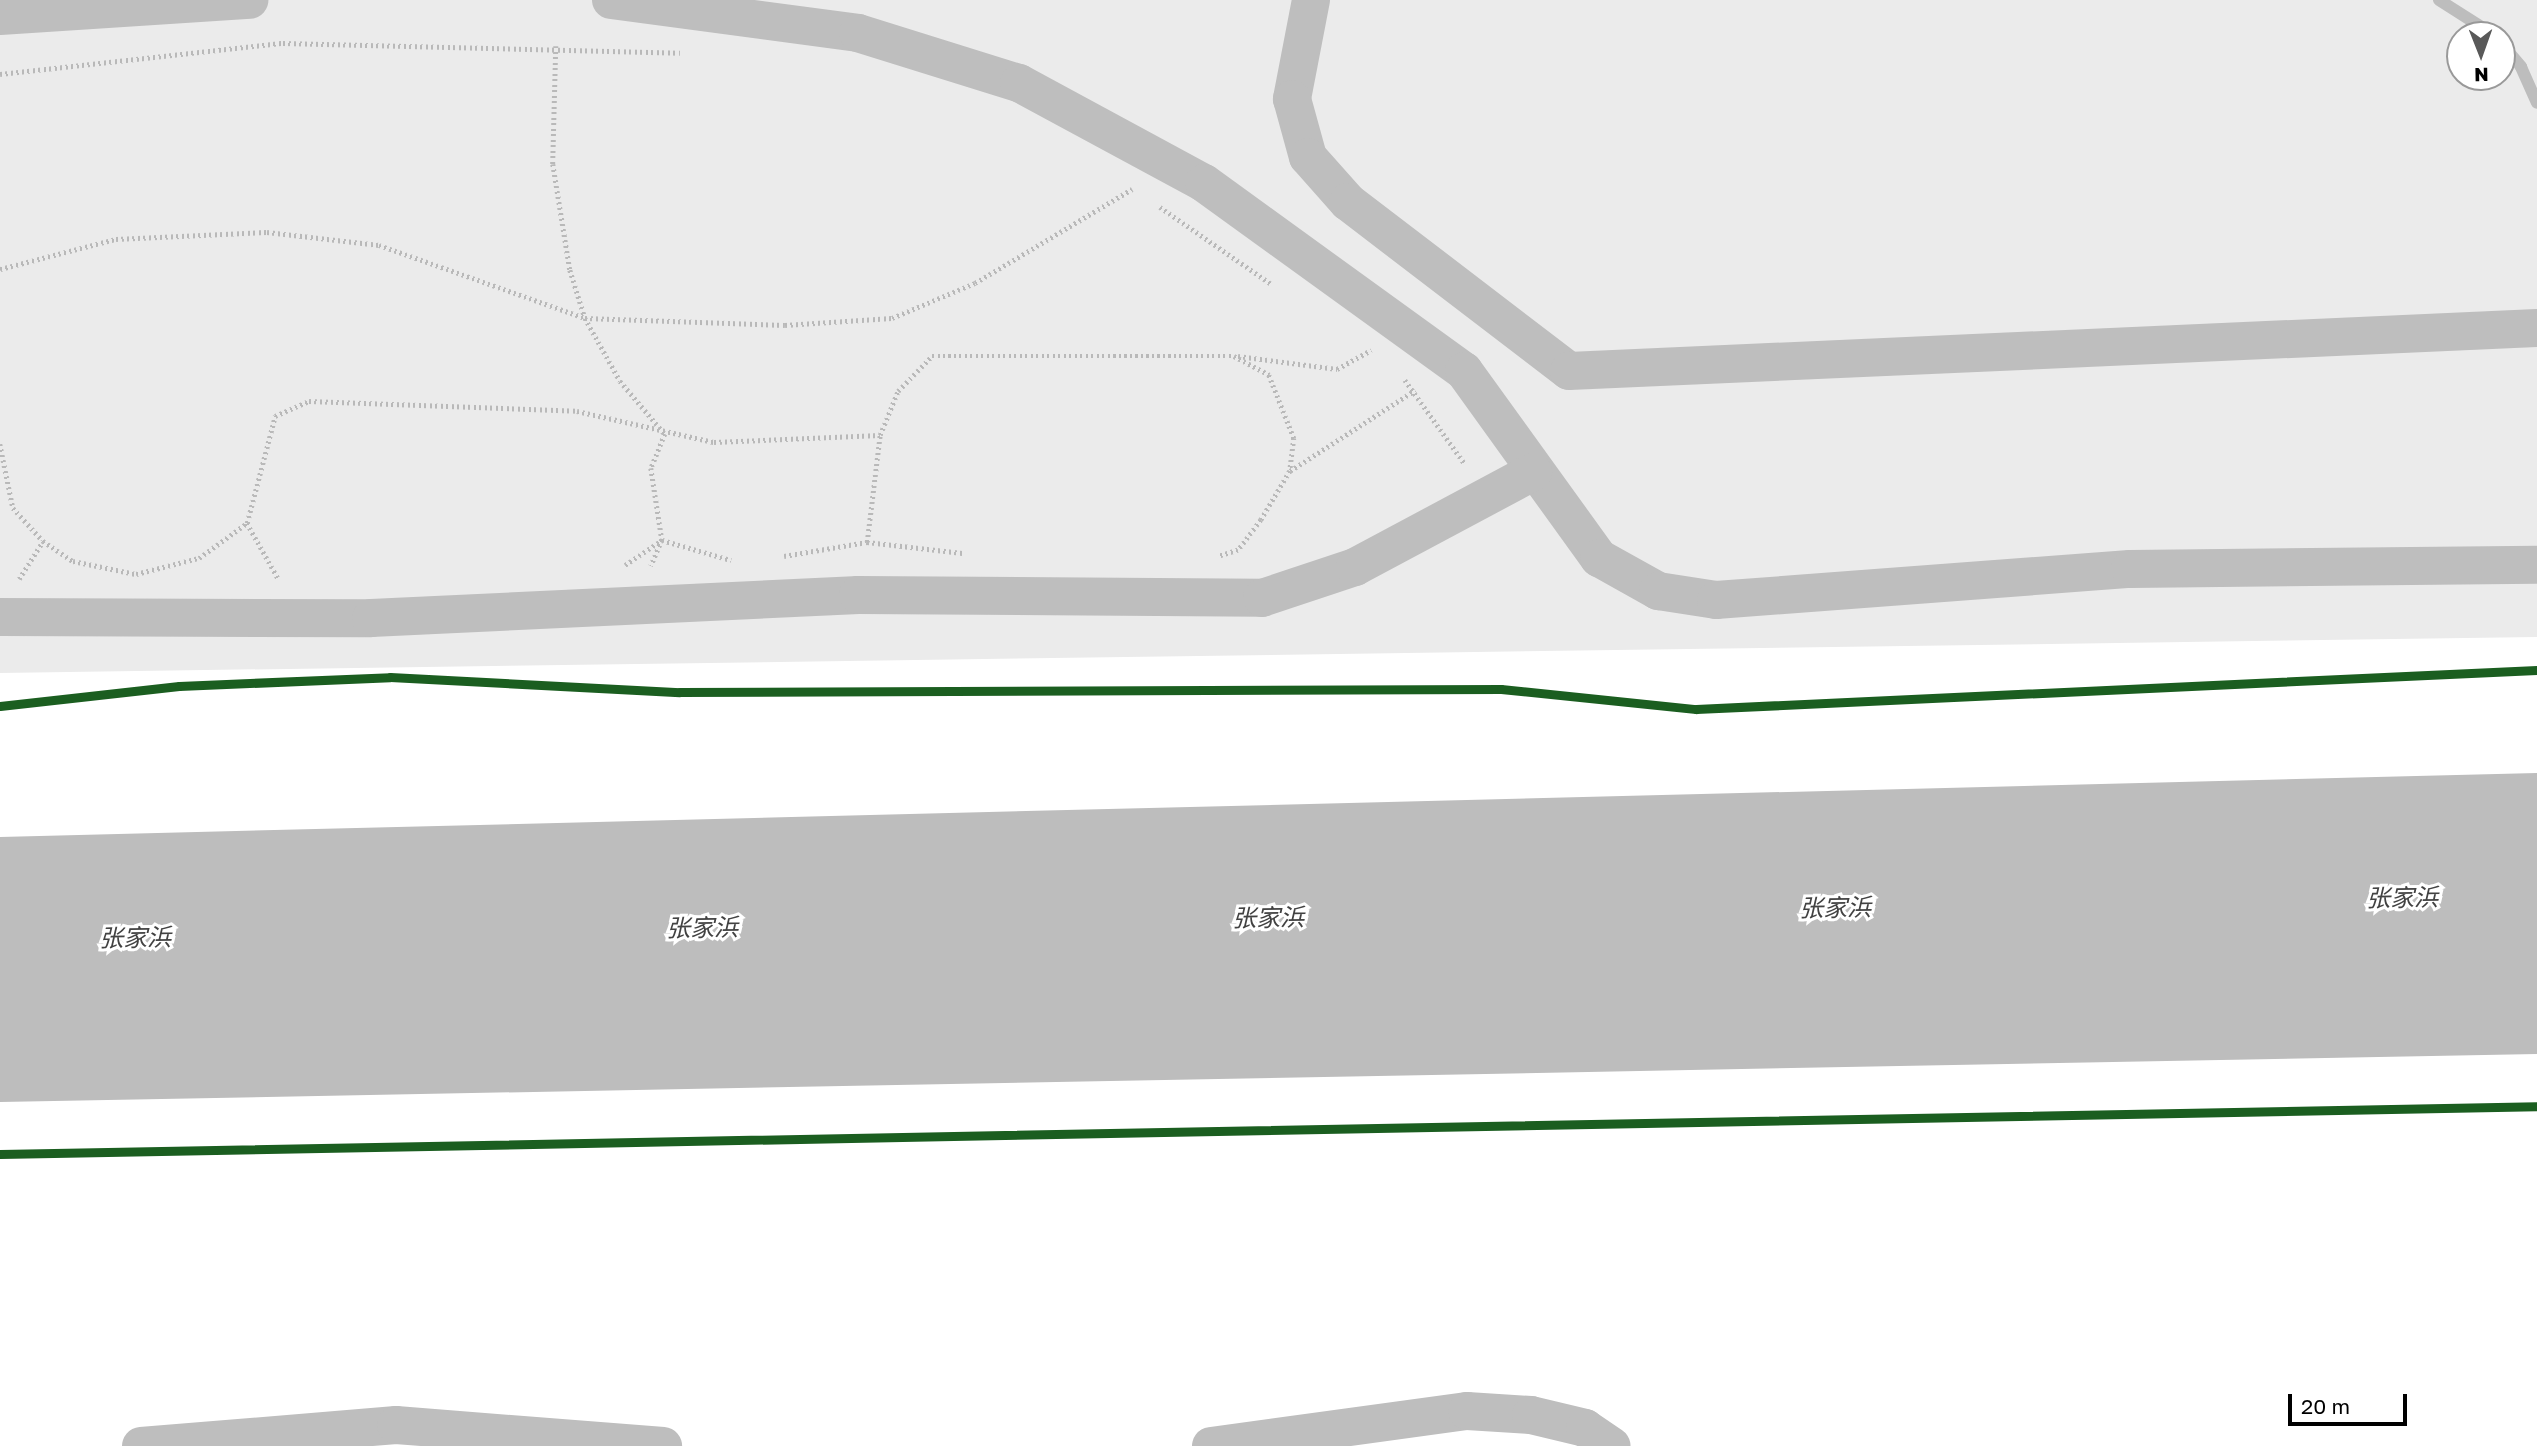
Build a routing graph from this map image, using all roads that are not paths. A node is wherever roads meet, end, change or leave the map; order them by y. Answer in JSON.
{"nodes":[{"id":1,"x":249,"y":0,"type":"edge"},
{"id":2,"x":611,"y":0,"type":"edge"},
{"id":3,"x":1311,"y":0,"type":"edge"},
{"id":4,"x":55,"y":5,"type":"edge"},
{"id":5,"x":0,"y":16,"type":"edge"},
{"id":6,"x":2537,"y":328,"type":"edge"},
{"id":7,"x":1533,"y":472,"type":"junction"},
{"id":8,"x":2537,"y":565,"type":"edge"},
{"id":9,"x":0,"y":617,"type":"edge"},
{"id":10,"x":142,"y":1446,"type":"edge"},
{"id":11,"x":663,"y":1446,"type":"edge"},
{"id":12,"x":1211,"y":1446,"type":"edge"},
{"id":13,"x":1612,"y":1446,"type":"edge"}],
"edges":[{"from":1,"to":4,"type":"lane"},
{"from":2,"to":7,"type":"lane"},
{"from":3,"to":6,"type":"lane"},
{"from":4,"to":5,"type":"lane"},
{"from":7,"to":8,"type":"lane"},
{"from":7,"to":9,"type":"lane"},
{"from":10,"to":11,"type":"lane"},
{"from":12,"to":13,"type":"lane"}]}
